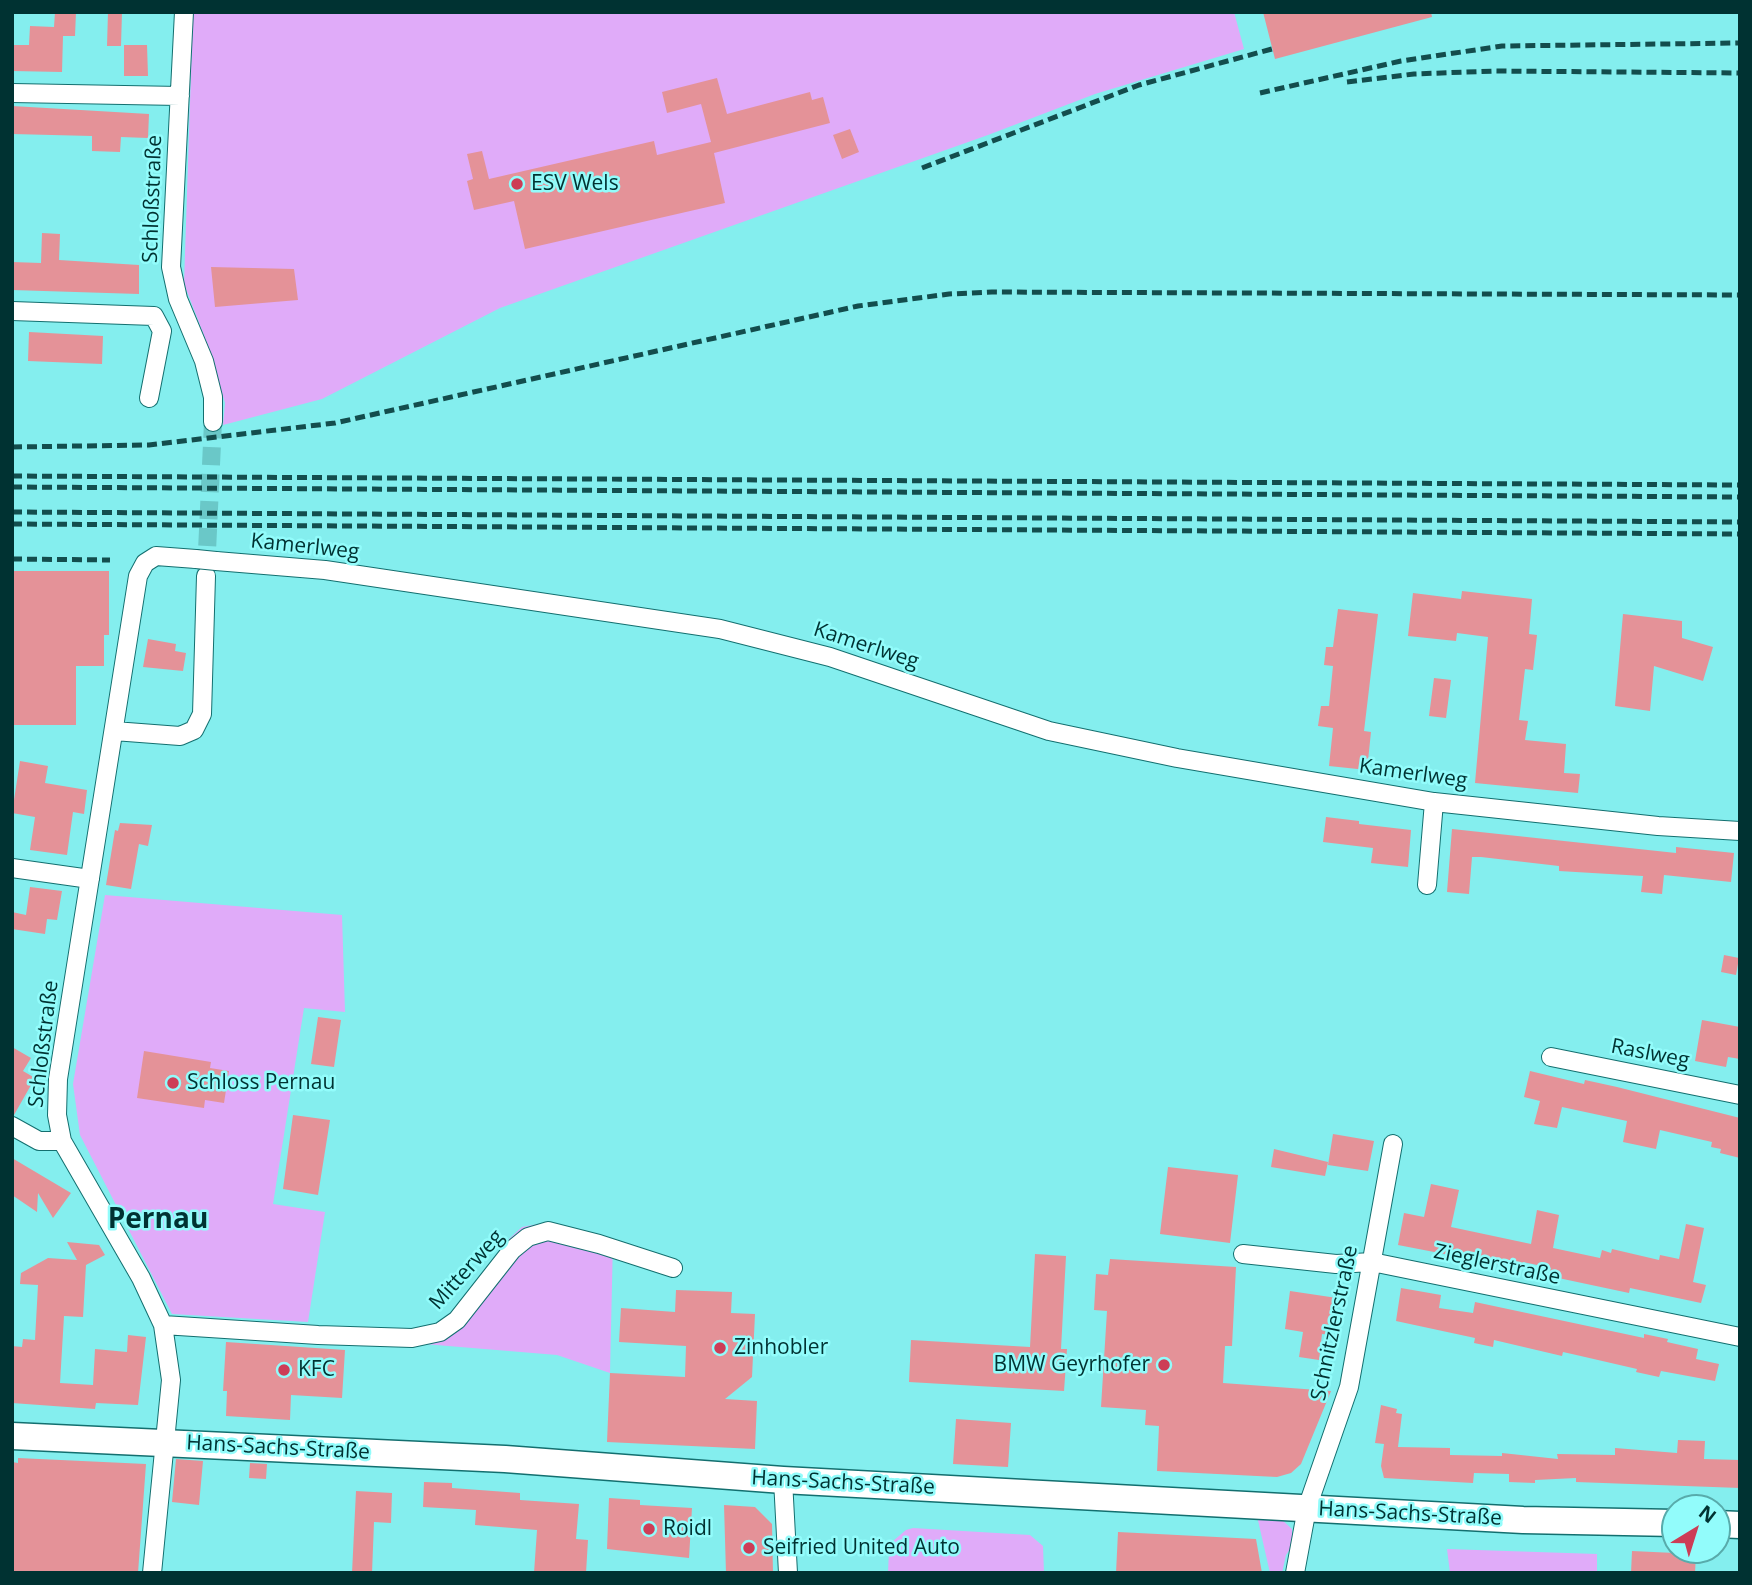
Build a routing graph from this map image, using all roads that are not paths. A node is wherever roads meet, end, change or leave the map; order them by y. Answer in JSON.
{"nodes":[{"id":1,"x":184,"y":12,"type":"edge"},
{"id":2,"x":12,"y":93,"type":"edge"},
{"id":3,"x":180,"y":96,"type":"junction"},
{"id":4,"x":12,"y":311,"type":"edge"},
{"id":5,"x":149,"y":398,"type":"dead end"},
{"id":6,"x":213,"y":422,"type":"tunnel mouth"},
{"id":7,"x":206,"y":576,"type":"tunnel mouth"},
{"id":8,"x":114,"y":731,"type":"junction"},
{"id":9,"x":1434,"y":802,"type":"junction"},
{"id":10,"x":1740,"y":831,"type":"edge"},
{"id":11,"x":12,"y":868,"type":"edge"},
{"id":12,"x":90,"y":879,"type":"junction"},
{"id":13,"x":1427,"y":886,"type":"dead end"},
{"id":14,"x":1551,"y":1057,"type":"dead end"},
{"id":15,"x":1740,"y":1095,"type":"edge"},
{"id":16,"x":12,"y":1126,"type":"edge"},
{"id":17,"x":62,"y":1141,"type":"junction"},
{"id":18,"x":1393,"y":1144,"type":"dead end"},
{"id":19,"x":1242,"y":1254,"type":"dead end"},
{"id":20,"x":1372,"y":1262,"type":"junction"},
{"id":21,"x":673,"y":1268,"type":"dead end"},
{"id":22,"x":163,"y":1325,"type":"junction"},
{"id":23,"x":1740,"y":1337,"type":"edge"},
{"id":24,"x":12,"y":1436,"type":"edge"},
{"id":25,"x":163,"y":1442,"type":"junction"},
{"id":26,"x":783,"y":1480,"type":"junction"},
{"id":27,"x":1307,"y":1508,"type":"junction"},
{"id":28,"x":1661,"y":1523,"type":"edge"},
{"id":29,"x":152,"y":1573,"type":"edge"},
{"id":30,"x":788,"y":1573,"type":"edge"},
{"id":31,"x":1295,"y":1573,"type":"edge"}],
"edges":[{"from":1,"to":3,"type":"street","name":"Schloßstraße"},
{"from":2,"to":3,"type":"street"},
{"from":3,"to":6,"type":"street","name":"Schloßstraße"},
{"from":4,"to":5,"type":"street"},
{"from":7,"to":8,"type":"street"},
{"from":8,"to":9,"type":"street","name":"Kamerlweg","bridge":true},
{"from":8,"to":12,"type":"street","name":"Schloßstraße"},
{"from":9,"to":10,"type":"street","name":"Kamerlweg"},
{"from":9,"to":13,"type":"street"},
{"from":11,"to":12,"type":"street"},
{"from":12,"to":17,"type":"street","name":"Schloßstraße"},
{"from":14,"to":15,"type":"street","name":"Raslweg"},
{"from":16,"to":17,"type":"street"},
{"from":17,"to":22,"type":"street","name":"Schloßstraße"},
{"from":18,"to":20,"type":"street","name":"Schnitzlerstraße"},
{"from":19,"to":20,"type":"street","name":"Zieglerstraße"},
{"from":20,"to":23,"type":"street","name":"Zieglerstraße"},
{"from":20,"to":27,"type":"street","name":"Schnitzlerstraße"},
{"from":21,"to":22,"type":"street","name":"Mitterweg"},
{"from":22,"to":25,"type":"street","name":"Schloßstraße"},
{"from":24,"to":25,"type":"main road","name":"Hans-Sachs-Straße"},
{"from":25,"to":26,"type":"main road","name":"Hans-Sachs-Straße"},
{"from":25,"to":29,"type":"street","name":"Schloßstraße"},
{"from":26,"to":27,"type":"main road","name":"Hans-Sachs-Straße"},
{"from":26,"to":30,"type":"street"},
{"from":27,"to":28,"type":"main road","name":"Hans-Sachs-Straße"},
{"from":27,"to":31,"type":"street","name":"Schnitzlerstraße"}]}
